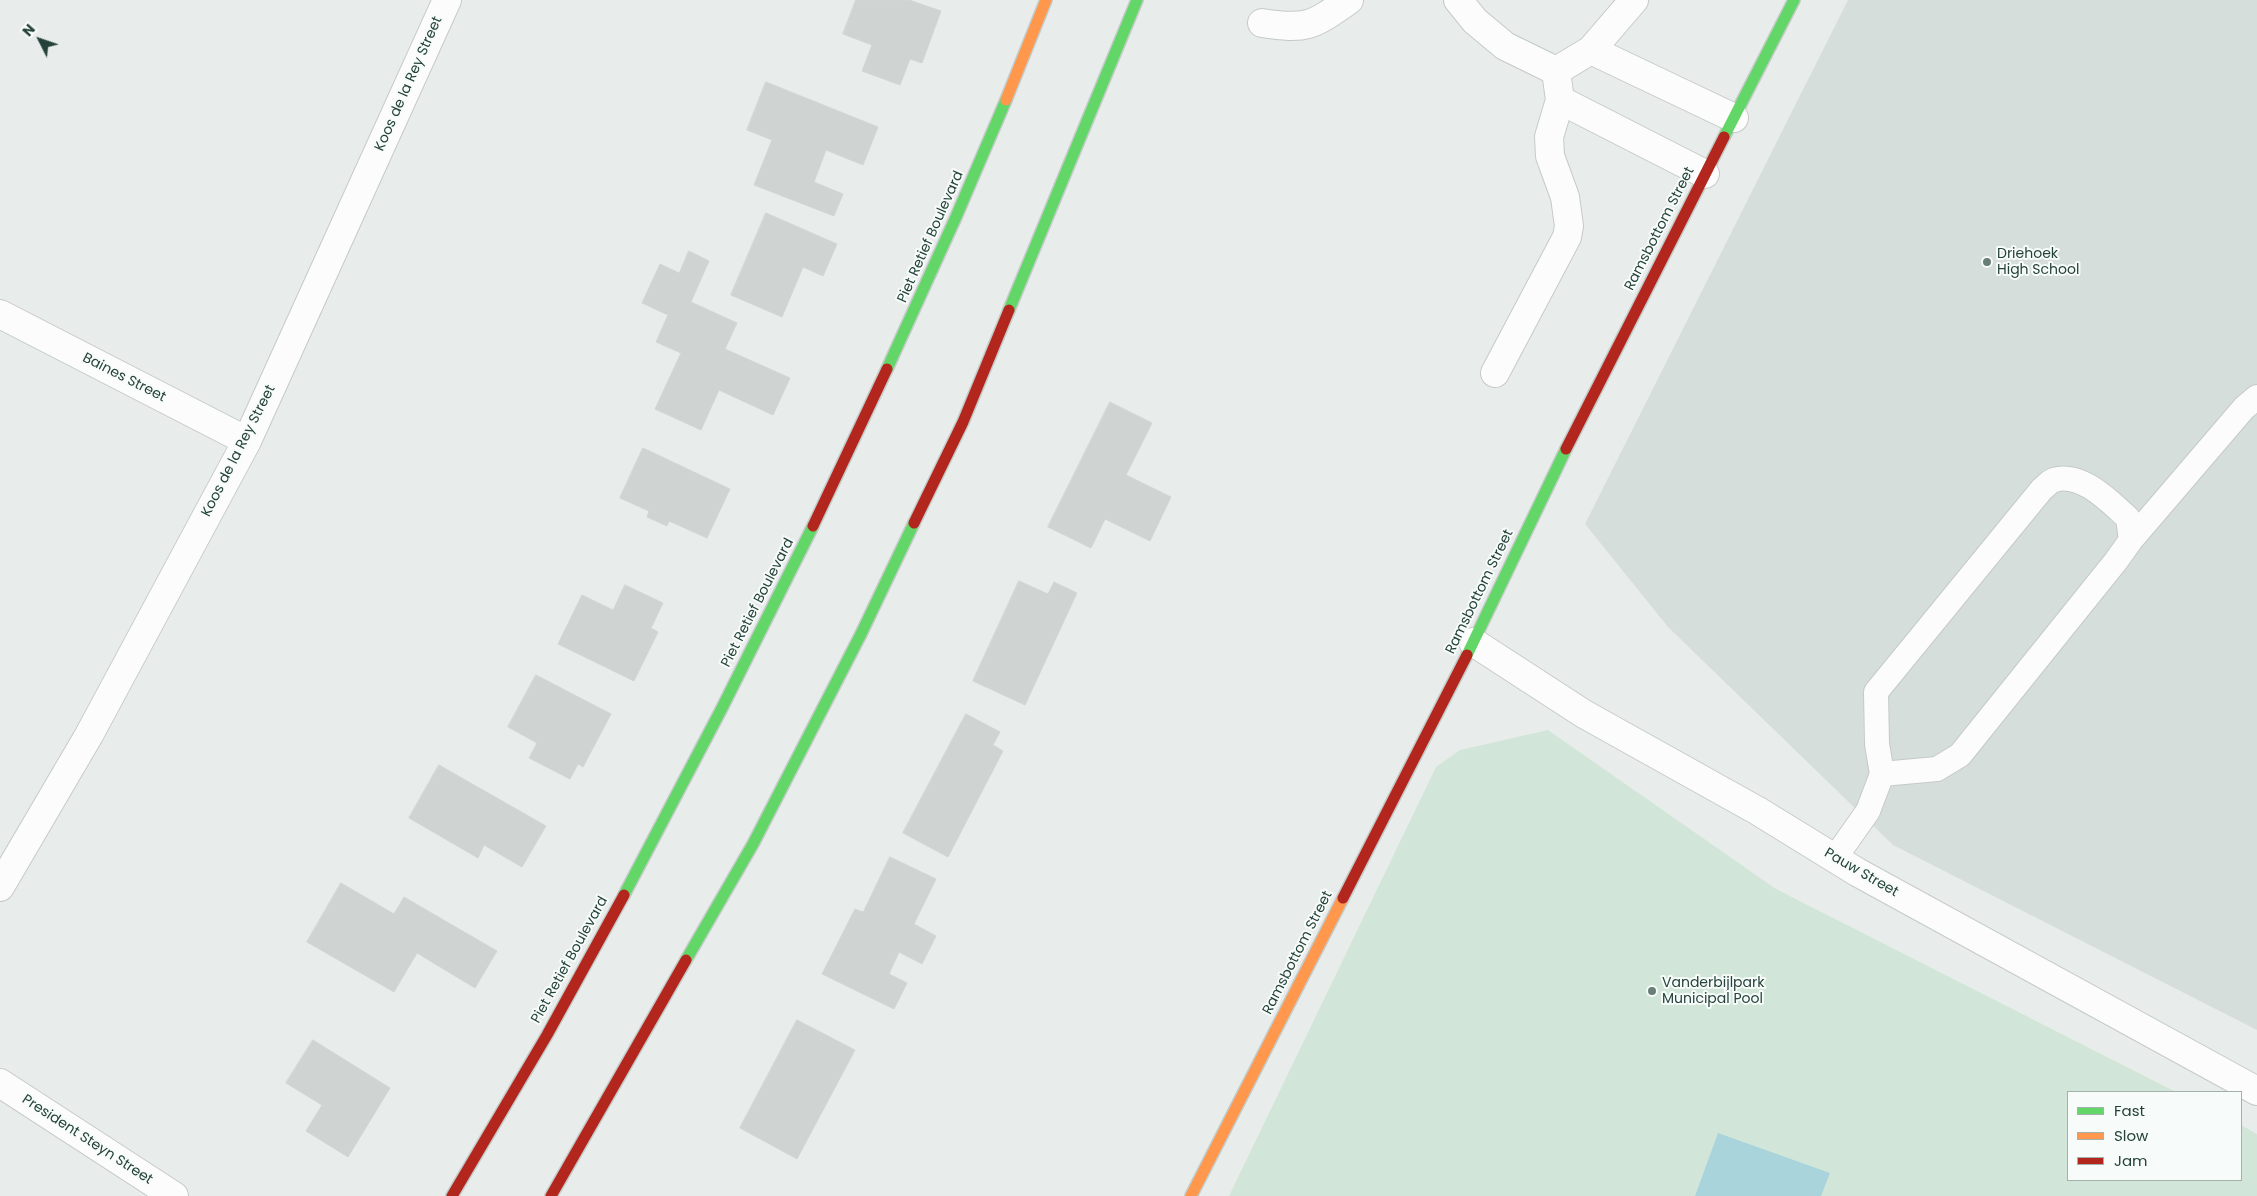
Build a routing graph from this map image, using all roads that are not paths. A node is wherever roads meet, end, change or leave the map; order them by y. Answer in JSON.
{"nodes":[{"id":1,"x":447,"y":0,"type":"edge"},
{"id":2,"x":1046,"y":0,"type":"edge"},
{"id":3,"x":1137,"y":0,"type":"edge"},
{"id":4,"x":1349,"y":0,"type":"edge"},
{"id":5,"x":1458,"y":0,"type":"edge"},
{"id":6,"x":1634,"y":0,"type":"edge"},
{"id":7,"x":1794,"y":0,"type":"edge"},
{"id":8,"x":1262,"y":23,"type":"dead end"},
{"id":9,"x":1591,"y":50,"type":"junction"},
{"id":10,"x":1556,"y":71,"type":"junction"},
{"id":11,"x":1560,"y":100,"type":"junction"},
{"id":12,"x":1734,"y":118,"type":"junction"},
{"id":13,"x":1705,"y":174,"type":"junction"},
{"id":14,"x":0,"y":314,"type":"edge"},
{"id":15,"x":1496,"y":373,"type":"dead end"},
{"id":16,"x":2257,"y":397,"type":"edge"},
{"id":17,"x":247,"y":441,"type":"junction"},
{"id":18,"x":2131,"y":540,"type":"junction"},
{"id":19,"x":1473,"y":642,"type":"junction"},
{"id":20,"x":1882,"y":774,"type":"junction"},
{"id":21,"x":1835,"y":858,"type":"junction"},
{"id":22,"x":0,"y":886,"type":"edge"},
{"id":23,"x":0,"y":1083,"type":"edge"},
{"id":24,"x":2257,"y":1091,"type":"edge"},
{"id":25,"x":174,"y":1196,"type":"edge"},
{"id":26,"x":452,"y":1196,"type":"edge"},
{"id":27,"x":551,"y":1196,"type":"edge"},
{"id":28,"x":1191,"y":1196,"type":"edge"}],
"edges":[{"from":1,"to":17,"type":"street","name":"Koos de la Rey Street"},
{"from":2,"to":26,"type":"street","name":"Piet Retief Boulevard"},
{"from":3,"to":27,"type":"street"},
{"from":4,"to":8,"type":"street"},
{"from":5,"to":10,"type":"street"},
{"from":6,"to":9,"type":"street"},
{"from":7,"to":12,"type":"street","name":"Ramsbottom Street"},
{"from":9,"to":10,"type":"street"},
{"from":9,"to":12,"type":"street"},
{"from":10,"to":11,"type":"street"},
{"from":11,"to":13,"type":"street"},
{"from":11,"to":15,"type":"street"},
{"from":12,"to":13,"type":"street","name":"Ramsbottom Street"},
{"from":13,"to":19,"type":"street","name":"Ramsbottom Street"},
{"from":14,"to":17,"type":"street","name":"Baines Street"},
{"from":16,"to":18,"type":"lane"},
{"from":17,"to":22,"type":"street","name":"Koos de la Rey Street"},
{"from":18,"to":20,"type":"lane"},
{"from":18,"to":20,"type":"lane"},
{"from":19,"to":21,"type":"street","name":"Pauw Street"},
{"from":19,"to":28,"type":"street","name":"Ramsbottom Street"},
{"from":20,"to":21,"type":"lane"},
{"from":21,"to":24,"type":"street","name":"Pauw Street"},
{"from":23,"to":25,"type":"street","name":"President Steyn Street"}]}
